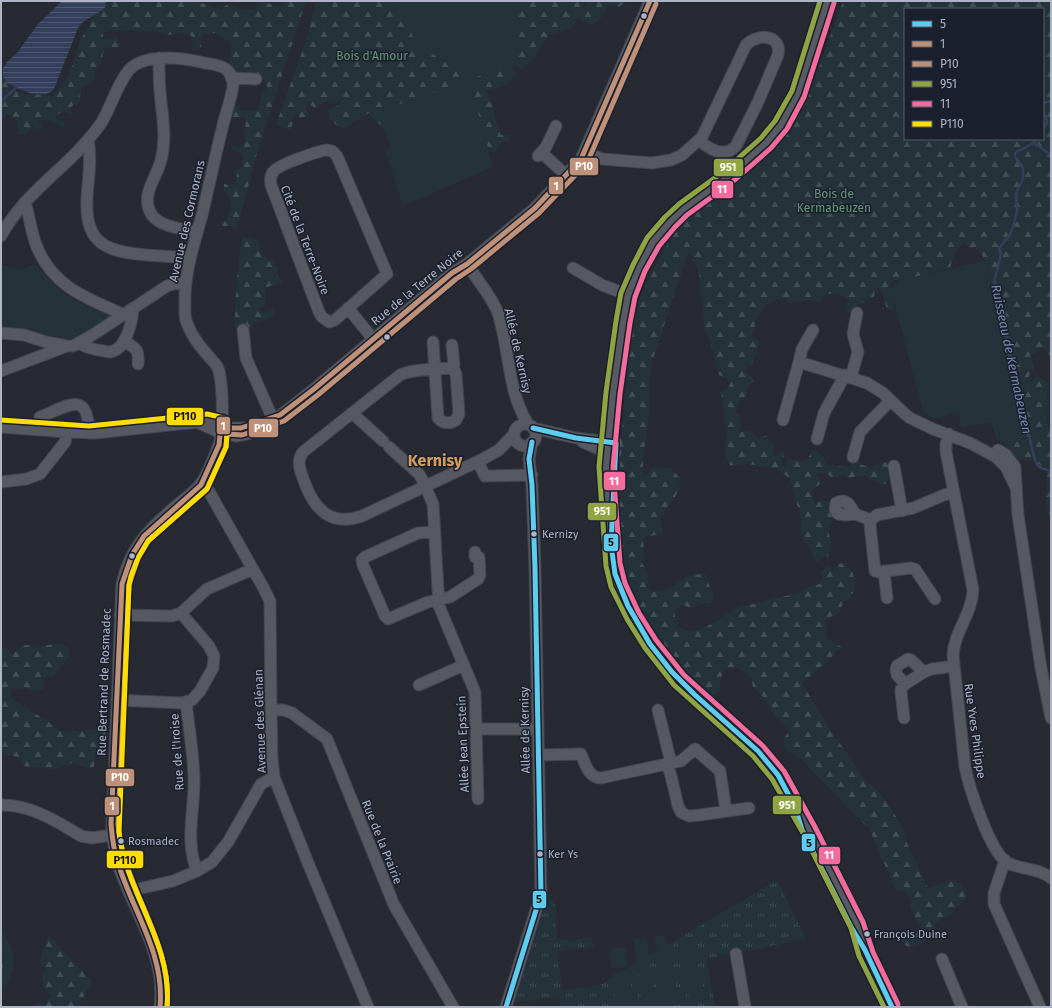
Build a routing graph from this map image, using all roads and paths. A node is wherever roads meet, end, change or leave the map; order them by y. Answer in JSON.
{"nodes":[{"id":1,"x":650,"y":1,"type":"edge"},
{"id":2,"x":827,"y":1,"type":"edge"},
{"id":3,"x":159,"y":58,"type":"junction"},
{"id":4,"x":231,"y":78,"type":"junction"},
{"id":5,"x":256,"y":79,"type":"dead end"},
{"id":6,"x":556,"y":126,"type":"dead end"},
{"id":7,"x":88,"y":140,"type":"junction"},
{"id":8,"x":699,"y":140,"type":"junction"},
{"id":9,"x":585,"y":152,"type":"junction"},
{"id":10,"x":566,"y":175,"type":"junction"},
{"id":11,"x":25,"y":202,"type":"junction"},
{"id":12,"x":197,"y":232,"type":"junction"},
{"id":13,"x":1,"y":236,"type":"edge"},
{"id":14,"x":190,"y":258,"type":"junction"},
{"id":15,"x":467,"y":264,"type":"junction"},
{"id":16,"x":573,"y":268,"type":"dead end"},
{"id":17,"x":185,"y":283,"type":"junction"},
{"id":18,"x":628,"y":295,"type":"junction"},
{"id":19,"x":348,"y":308,"type":"junction"},
{"id":20,"x":129,"y":312,"type":"junction"},
{"id":21,"x":857,"y":313,"type":"dead end"},
{"id":22,"x":243,"y":330,"type":"dead end"},
{"id":23,"x":813,"y":330,"type":"dead end"},
{"id":24,"x":1,"y":333,"type":"edge"},
{"id":25,"x":620,"y":337,"type":"junction"},
{"id":26,"x":373,"y":339,"type":"junction"},
{"id":27,"x":124,"y":341,"type":"junction"},
{"id":28,"x":433,"y":342,"type":"dead end"},
{"id":29,"x":80,"y":343,"type":"junction"},
{"id":30,"x":452,"y":345,"type":"dead end"},
{"id":31,"x":67,"y":346,"type":"junction"},
{"id":32,"x":799,"y":362,"type":"junction"},
{"id":33,"x":138,"y":364,"type":"dead end"},
{"id":34,"x":453,"y":368,"type":"junction"},
{"id":35,"x":434,"y":369,"type":"junction"},
{"id":36,"x":1,"y":371,"type":"edge"},
{"id":37,"x":848,"y":376,"type":"junction"},
{"id":38,"x":890,"y":400,"type":"junction"},
{"id":39,"x":352,"y":413,"type":"junction"},
{"id":40,"x":276,"y":416,"type":"junction"},
{"id":41,"x":40,"y":417,"type":"dead end"},
{"id":42,"x":783,"y":420,"type":"dead end"},
{"id":43,"x":1,"y":427,"type":"edge"},
{"id":44,"x":609,"y":427,"type":"junction"},
{"id":45,"x":221,"y":429,"type":"junction"},
{"id":46,"x":67,"y":432,"type":"junction"},
{"id":47,"x":89,"y":433,"type":"junction"},
{"id":48,"x":949,"y":434,"type":"junction"},
{"id":49,"x":525,"y":435,"type":"junction"},
{"id":50,"x":817,"y":439,"type":"dead end"},
{"id":51,"x":592,"y":443,"type":"junction"},
{"id":52,"x":611,"y":448,"type":"junction"},
{"id":53,"x":853,"y":457,"type":"dead end"},
{"id":54,"x":480,"y":466,"type":"dead end"},
{"id":55,"x":894,"y":466,"type":"dead end"},
{"id":56,"x":606,"y":467,"type":"junction"},
{"id":57,"x":532,"y":476,"type":"junction"},
{"id":58,"x":1,"y":482,"type":"edge"},
{"id":59,"x":202,"y":482,"type":"junction"},
{"id":60,"x":426,"y":486,"type":"junction"},
{"id":61,"x":954,"y":492,"type":"junction"},
{"id":62,"x":902,"y":510,"type":"junction"},
{"id":63,"x":855,"y":514,"type":"dead end"},
{"id":64,"x":871,"y":520,"type":"junction"},
{"id":65,"x":435,"y":532,"type":"junction"},
{"id":66,"x":610,"y":536,"type":"junction"},
{"id":67,"x":475,"y":552,"type":"dead end"},
{"id":68,"x":253,"y":569,"type":"junction"},
{"id":69,"x":884,"y":571,"type":"junction"},
{"id":70,"x":887,"y":598,"type":"dead end"},
{"id":71,"x":438,"y":599,"type":"junction"},
{"id":72,"x":935,"y":599,"type":"dead end"},
{"id":73,"x":181,"y":613,"type":"junction"},
{"id":74,"x":120,"y":615,"type":"junction"},
{"id":75,"x":464,"y":666,"type":"junction"},
{"id":76,"x":954,"y":666,"type":"junction"},
{"id":77,"x":924,"y":672,"type":"junction"},
{"id":78,"x":904,"y":684,"type":"junction"},
{"id":79,"x":419,"y":685,"type":"dead end"},
{"id":80,"x":117,"y":700,"type":"junction"},
{"id":81,"x":186,"y":702,"type":"junction"},
{"id":82,"x":271,"y":710,"type":"junction"},
{"id":83,"x":658,"y":710,"type":"dead end"},
{"id":84,"x":904,"y":718,"type":"dead end"},
{"id":85,"x":1051,"y":718,"type":"edge"},
{"id":86,"x":477,"y":729,"type":"junction"},
{"id":87,"x":537,"y":729,"type":"junction"},
{"id":88,"x":538,"y":755,"type":"junction"},
{"id":89,"x":669,"y":764,"type":"junction"},
{"id":90,"x":274,"y":777,"type":"junction"},
{"id":91,"x":478,"y":799,"type":"dead end"},
{"id":92,"x":1,"y":805,"type":"edge"},
{"id":93,"x":750,"y":808,"type":"dead end"},
{"id":94,"x":726,"y":811,"type":"junction"},
{"id":95,"x":112,"y":835,"type":"junction"},
{"id":96,"x":1005,"y":860,"type":"junction"},
{"id":97,"x":197,"y":871,"type":"junction"},
{"id":98,"x":1051,"y":878,"type":"edge"},
{"id":99,"x":129,"y":891,"type":"junction"},
{"id":100,"x":736,"y":954,"type":"dead end"},
{"id":101,"x":942,"y":959,"type":"dead end"},
{"id":102,"x":508,"y":1002,"type":"edge"},
{"id":103,"x":160,"y":1007,"type":"edge"},
{"id":104,"x":368,"y":1007,"type":"edge"},
{"id":105,"x":453,"y":1007,"type":"edge"},
{"id":106,"x":745,"y":1007,"type":"edge"},
{"id":107,"x":892,"y":1007,"type":"edge"},
{"id":108,"x":962,"y":1007,"type":"edge"},
{"id":109,"x":1040,"y":1007,"type":"edge"}],
"edges":[{"from":1,"to":9,"type":"street","name":"Rue de la Terre Noire"},
{"from":2,"to":18,"type":"main road"},
{"from":3,"to":4,"type":"street"},
{"from":3,"to":7,"type":"street"},
{"from":3,"to":12,"type":"street"},
{"from":4,"to":5,"type":"street"},
{"from":4,"to":12,"type":"street","name":"Avenue des Cormorans"},
{"from":6,"to":10,"type":"street"},
{"from":7,"to":11,"type":"street"},
{"from":7,"to":14,"type":"street"},
{"from":8,"to":8,"type":"street"},
{"from":8,"to":9,"type":"street"},
{"from":9,"to":10,"type":"street","name":"Rue de la Terre Noire"},
{"from":10,"to":15,"type":"street","name":"Rue de la Terre Noire"},
{"from":11,"to":13,"type":"street"},
{"from":11,"to":20,"type":"street"},
{"from":12,"to":14,"type":"street","name":"Avenue des Cormorans"},
{"from":14,"to":17,"type":"street","name":"Avenue des Cormorans"},
{"from":15,"to":26,"type":"street","name":"Rue de la Terre Noire"},
{"from":15,"to":49,"type":"street","name":"Allée de Kernisy"},
{"from":16,"to":18,"type":"street"},
{"from":17,"to":20,"type":"street"},
{"from":17,"to":45,"type":"street","name":"Avenue des Cormorans"},
{"from":18,"to":25,"type":"main road"},
{"from":19,"to":19,"type":"street","name":"Cité de la Terre-Noire"},
{"from":19,"to":26,"type":"street"},
{"from":20,"to":27,"type":"street"},
{"from":20,"to":29,"type":"street"},
{"from":21,"to":37,"type":"street"},
{"from":22,"to":40,"type":"street"},
{"from":23,"to":32,"type":"street"},
{"from":24,"to":31,"type":"street"},
{"from":25,"to":44,"type":"main road"},
{"from":25,"to":52,"type":"main road"},
{"from":26,"to":40,"type":"street","name":"Rue de la Terre Noire"},
{"from":27,"to":29,"type":"street"},
{"from":27,"to":33,"type":"street"},
{"from":28,"to":35,"type":"street"},
{"from":29,"to":31,"type":"street"},
{"from":30,"to":34,"type":"street"},
{"from":31,"to":36,"type":"street"},
{"from":32,"to":37,"type":"street"},
{"from":32,"to":42,"type":"street"},
{"from":34,"to":35,"type":"street"},
{"from":34,"to":35,"type":"street"},
{"from":35,"to":39,"type":"street"},
{"from":37,"to":38,"type":"street"},
{"from":37,"to":50,"type":"street"},
{"from":38,"to":48,"type":"street"},
{"from":38,"to":53,"type":"street"},
{"from":39,"to":60,"type":"street","name":"Allée Jean Epstein"},
{"from":39,"to":60,"type":"street"},
{"from":40,"to":45,"type":"street","name":"Rue de la Terre Noire"},
{"from":41,"to":47,"type":"street"},
{"from":43,"to":46,"type":"street"},
{"from":44,"to":51,"type":"street"},
{"from":44,"to":52,"type":"main road"},
{"from":45,"to":47,"type":"street"},
{"from":45,"to":59,"type":"street","name":"Rue Bertrand de Rosmadec"},
{"from":46,"to":47,"type":"street"},
{"from":46,"to":58,"type":"street"},
{"from":48,"to":61,"type":"street","name":"Rue Yves Philippe"},
{"from":48,"to":85,"type":"street"},
{"from":49,"to":51,"type":"street"},
{"from":49,"to":57,"type":"street","name":"Allée de Kernisy"},
{"from":49,"to":60,"type":"street"},
{"from":51,"to":52,"type":"street"},
{"from":51,"to":56,"type":"street"},
{"from":52,"to":56,"type":"main road"},
{"from":52,"to":66,"type":"main road"},
{"from":54,"to":57,"type":"street"},
{"from":55,"to":62,"type":"street"},
{"from":56,"to":66,"type":"main road"},
{"from":57,"to":87,"type":"street","name":"Allée de Kernisy"},
{"from":59,"to":68,"type":"street","name":"Avenue des Glénan"},
{"from":59,"to":74,"type":"street","name":"Rue Bertrand de Rosmadec"},
{"from":60,"to":65,"type":"street","name":"Allée Jean Epstein"},
{"from":61,"to":62,"type":"street"},
{"from":61,"to":76,"type":"street","name":"Rue Yves Philippe"},
{"from":62,"to":64,"type":"street"},
{"from":63,"to":64,"type":"street"},
{"from":64,"to":69,"type":"street"},
{"from":65,"to":71,"type":"street","name":"Allée Jean Epstein"},
{"from":65,"to":71,"type":"street"},
{"from":66,"to":107,"type":"main road"},
{"from":67,"to":71,"type":"street"},
{"from":68,"to":73,"type":"street"},
{"from":68,"to":82,"type":"street","name":"Avenue des Glénan"},
{"from":69,"to":70,"type":"street"},
{"from":69,"to":72,"type":"street"},
{"from":71,"to":75,"type":"street","name":"Allée Jean Epstein"},
{"from":73,"to":74,"type":"street"},
{"from":73,"to":81,"type":"street"},
{"from":74,"to":80,"type":"street","name":"Rue Bertrand de Rosmadec"},
{"from":75,"to":79,"type":"street"},
{"from":75,"to":86,"type":"street","name":"Allée Jean Epstein"},
{"from":76,"to":77,"type":"street"},
{"from":76,"to":96,"type":"street","name":"Rue Yves Philippe"},
{"from":77,"to":78,"type":"street"},
{"from":77,"to":78,"type":"street"},
{"from":78,"to":84,"type":"street"},
{"from":80,"to":81,"type":"street"},
{"from":80,"to":95,"type":"street","name":"Rue Bertrand de Rosmadec"},
{"from":81,"to":97,"type":"street","name":"Rue de l'Iroise"},
{"from":82,"to":90,"type":"street","name":"Avenue des Glénan"},
{"from":82,"to":105,"type":"street","name":"Rue de la Prairie"},
{"from":83,"to":89,"type":"street"},
{"from":86,"to":87,"type":"street"},
{"from":86,"to":91,"type":"street","name":"Allée Jean Epstein"},
{"from":87,"to":88,"type":"street","name":"Allée de Kernisy"},
{"from":88,"to":89,"type":"street"},
{"from":88,"to":102,"type":"street","name":"Allée de Kernisy"},
{"from":89,"to":94,"type":"street"},
{"from":89,"to":94,"type":"street"},
{"from":90,"to":97,"type":"street"},
{"from":90,"to":104,"type":"street","name":"Avenue des Glénan"},
{"from":92,"to":95,"type":"street"},
{"from":93,"to":94,"type":"street"},
{"from":95,"to":99,"type":"street","name":"Rue Bertrand de Rosmadec"},
{"from":96,"to":98,"type":"street"},
{"from":96,"to":109,"type":"street"},
{"from":97,"to":99,"type":"street"},
{"from":99,"to":103,"type":"street","name":"Rue Bertrand de Rosmadec"},
{"from":100,"to":106,"type":"street"},
{"from":101,"to":108,"type":"street"}]}
